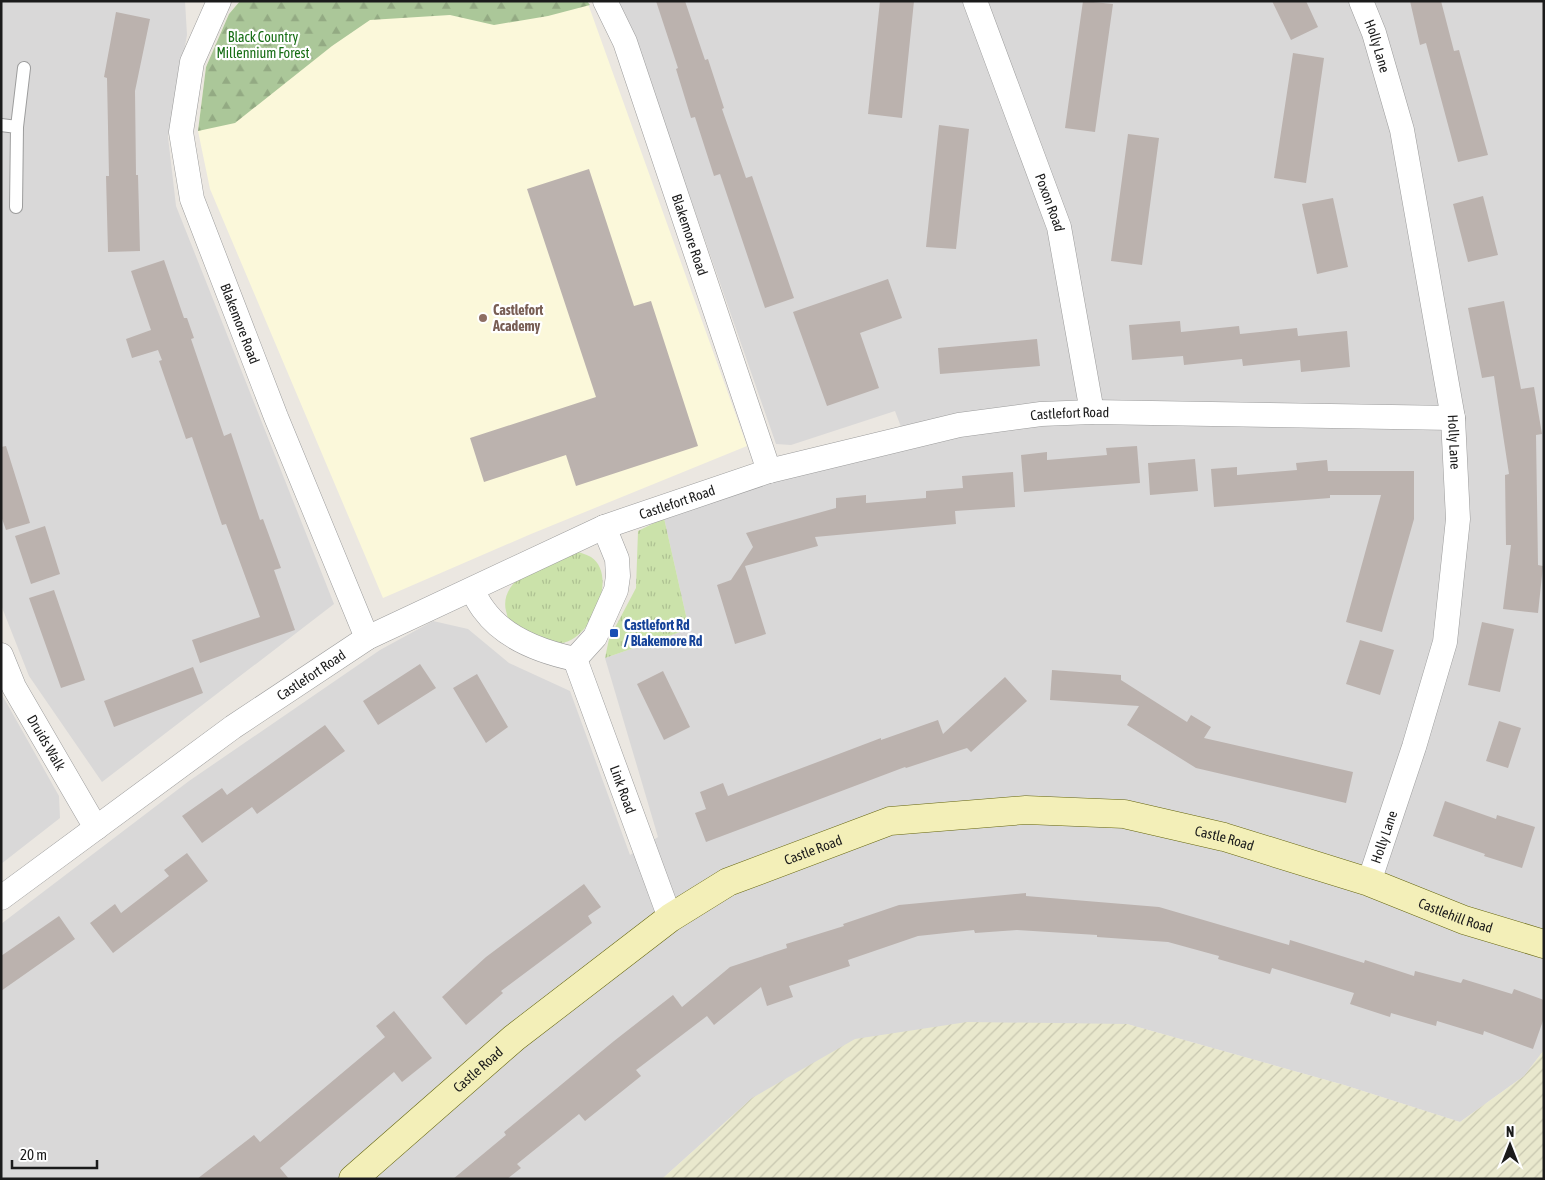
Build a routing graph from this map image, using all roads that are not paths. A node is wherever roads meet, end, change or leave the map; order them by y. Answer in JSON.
{"nodes":[{"id":1,"x":219,"y":1,"type":"edge"},
{"id":2,"x":606,"y":1,"type":"edge"},
{"id":3,"x":975,"y":1,"type":"edge"},
{"id":4,"x":1361,"y":1,"type":"edge"},
{"id":5,"x":24,"y":68,"type":"dead end"},
{"id":6,"x":1,"y":125,"type":"edge"},
{"id":7,"x":17,"y":127,"type":"junction"},
{"id":8,"x":16,"y":207,"type":"dead end"},
{"id":9,"x":1092,"y":412,"type":"junction"},
{"id":10,"x":1453,"y":418,"type":"junction"},
{"id":11,"x":768,"y":471,"type":"junction"},
{"id":12,"x":604,"y":527,"type":"junction"},
{"id":13,"x":472,"y":590,"type":"junction"},
{"id":14,"x":367,"y":638,"type":"junction"},
{"id":15,"x":1,"y":655,"type":"edge"},
{"id":16,"x":575,"y":659,"type":"junction"},
{"id":17,"x":96,"y":828,"type":"junction"},
{"id":18,"x":1369,"y":882,"type":"junction"},
{"id":19,"x":1,"y":898,"type":"edge"},
{"id":20,"x":670,"y":918,"type":"junction"},
{"id":21,"x":1544,"y":944,"type":"edge"},
{"id":22,"x":352,"y":1179,"type":"edge"}],
"edges":[{"from":1,"to":14,"type":"street","name":"Blakemore Road"},
{"from":2,"to":11,"type":"street","name":"Blakemore Road"},
{"from":3,"to":9,"type":"street","name":"Poxon Road"},
{"from":4,"to":10,"type":"street","name":"Holly Lane"},
{"from":5,"to":7,"type":"lane"},
{"from":6,"to":7,"type":"lane"},
{"from":7,"to":8,"type":"lane"},
{"from":9,"to":10,"type":"street","name":"Castlefort Road"},
{"from":9,"to":11,"type":"street","name":"Castlefort Road"},
{"from":10,"to":18,"type":"street","name":"Holly Lane"},
{"from":11,"to":12,"type":"street","name":"Castlefort Road"},
{"from":12,"to":13,"type":"street","name":"Castlefort Road"},
{"from":12,"to":16,"type":"street"},
{"from":13,"to":14,"type":"street","name":"Castlefort Road"},
{"from":13,"to":16,"type":"street"},
{"from":14,"to":17,"type":"street","name":"Castlefort Road"},
{"from":15,"to":17,"type":"street","name":"Druids Walk"},
{"from":16,"to":20,"type":"street","name":"Link Road"},
{"from":17,"to":19,"type":"street","name":"Castlefort Road"},
{"from":18,"to":20,"type":"street","name":"Castle Road"},
{"from":18,"to":21,"type":"street","name":"Castlehill Road"},
{"from":20,"to":22,"type":"street","name":"Castle Road"}]}
